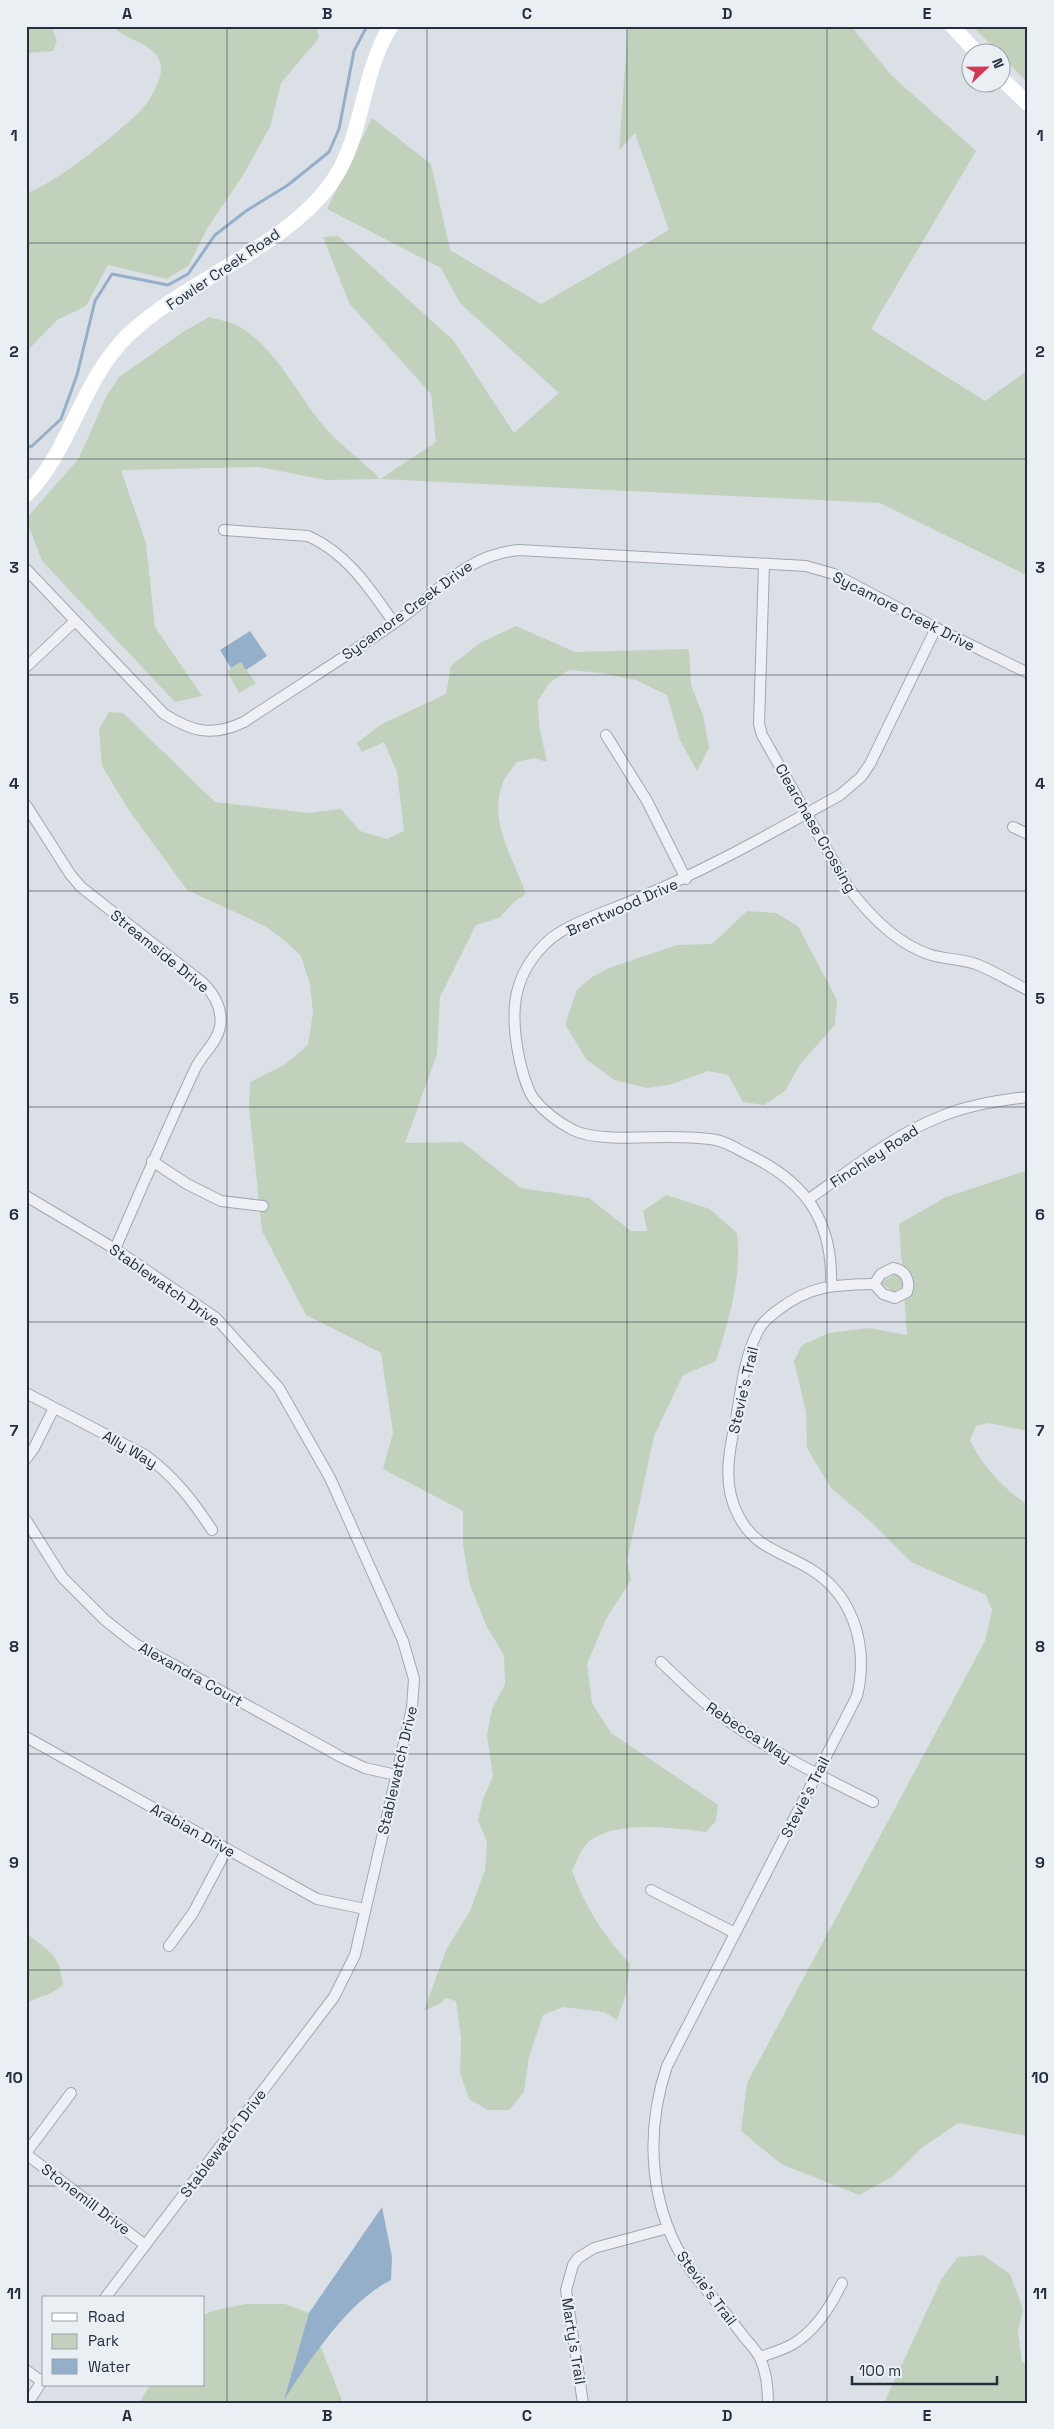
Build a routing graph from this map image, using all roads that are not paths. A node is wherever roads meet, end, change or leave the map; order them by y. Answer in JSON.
{"nodes":[{"id":1,"x":391,"y":26,"type":"edge"},
{"id":2,"x":952,"y":26,"type":"edge"},
{"id":3,"x":967,"y":42,"type":"edge"},
{"id":4,"x":1012,"y":89,"type":"edge"},
{"id":5,"x":1028,"y":104,"type":"edge"},
{"id":6,"x":26,"y":495,"type":"edge"},
{"id":7,"x":224,"y":530,"type":"dead end"},
{"id":8,"x":764,"y":564,"type":"junction"},
{"id":9,"x":26,"y":569,"type":"edge"},
{"id":10,"x":76,"y":621,"type":"junction"},
{"id":11,"x":394,"y":623,"type":"junction"},
{"id":12,"x":936,"y":628,"type":"junction"},
{"id":13,"x":26,"y":667,"type":"edge"},
{"id":14,"x":1028,"y":673,"type":"edge"},
{"id":15,"x":606,"y":735,"type":"dead end"},
{"id":16,"x":26,"y":805,"type":"edge"},
{"id":17,"x":807,"y":813,"type":"junction"},
{"id":18,"x":1013,"y":826,"type":"dead end"},
{"id":19,"x":1028,"y":834,"type":"edge"},
{"id":20,"x":686,"y":878,"type":"junction"},
{"id":21,"x":1028,"y":990,"type":"edge"},
{"id":22,"x":1028,"y":1097,"type":"edge"},
{"id":23,"x":152,"y":1161,"type":"junction"},
{"id":24,"x":26,"y":1196,"type":"edge"},
{"id":25,"x":809,"y":1199,"type":"junction"},
{"id":26,"x":263,"y":1206,"type":"dead end"},
{"id":27,"x":115,"y":1249,"type":"junction"},
{"id":28,"x":874,"y":1284,"type":"dead end"},
{"id":29,"x":831,"y":1285,"type":"junction"},
{"id":30,"x":26,"y":1393,"type":"edge"},
{"id":31,"x":54,"y":1408,"type":"junction"},
{"id":32,"x":26,"y":1459,"type":"edge"},
{"id":33,"x":26,"y":1520,"type":"edge"},
{"id":34,"x":212,"y":1530,"type":"dead end"},
{"id":35,"x":661,"y":1662,"type":"dead end"},
{"id":36,"x":26,"y":1737,"type":"edge"},
{"id":37,"x":817,"y":1774,"type":"junction"},
{"id":38,"x":396,"y":1775,"type":"junction"},
{"id":39,"x":873,"y":1802,"type":"dead end"},
{"id":40,"x":227,"y":1849,"type":"junction"},
{"id":41,"x":651,"y":1890,"type":"dead end"},
{"id":42,"x":365,"y":1909,"type":"junction"},
{"id":43,"x":735,"y":1933,"type":"junction"},
{"id":44,"x":169,"y":1946,"type":"dead end"},
{"id":45,"x":71,"y":2093,"type":"dead end"},
{"id":46,"x":26,"y":2154,"type":"edge"},
{"id":47,"x":668,"y":2228,"type":"junction"},
{"id":48,"x":145,"y":2245,"type":"junction"},
{"id":49,"x":842,"y":2283,"type":"dead end"},
{"id":50,"x":107,"y":2296,"type":"edge"},
{"id":51,"x":760,"y":2357,"type":"junction"},
{"id":52,"x":26,"y":2370,"type":"edge"},
{"id":53,"x":42,"y":2378,"type":"edge"},
{"id":54,"x":42,"y":2381,"type":"edge"},
{"id":55,"x":28,"y":2403,"type":"edge"},
{"id":56,"x":583,"y":2403,"type":"edge"},
{"id":57,"x":768,"y":2403,"type":"edge"}],
"edges":[{"from":1,"to":6,"type":"main road","name":"Fowler Creek Road"},
{"from":2,"to":3,"type":"main road"},
{"from":4,"to":5,"type":"main road"},
{"from":7,"to":11,"type":"street"},
{"from":8,"to":11,"type":"street","name":"Sycamore Creek Drive"},
{"from":8,"to":12,"type":"street","name":"Sycamore Creek Drive"},
{"from":8,"to":17,"type":"street","name":"Clearchase Crossing"},
{"from":9,"to":10,"type":"street","name":"Sycamore Creek Drive"},
{"from":10,"to":11,"type":"street","name":"Sycamore Creek Drive"},
{"from":10,"to":13,"type":"street"},
{"from":12,"to":14,"type":"street","name":"Sycamore Creek Drive"},
{"from":12,"to":17,"type":"street","name":"Brentwood Drive"},
{"from":15,"to":20,"type":"street"},
{"from":16,"to":23,"type":"street","name":"Streamside Drive"},
{"from":17,"to":20,"type":"street","name":"Brentwood Drive"},
{"from":17,"to":21,"type":"street","name":"Clearchase Crossing"},
{"from":18,"to":19,"type":"street"},
{"from":20,"to":25,"type":"street","name":"Brentwood Drive"},
{"from":22,"to":25,"type":"street","name":"Finchley Road"},
{"from":23,"to":26,"type":"street"},
{"from":23,"to":27,"type":"street","name":"Streamside Drive"},
{"from":24,"to":27,"type":"street","name":"Stablewatch Drive"},
{"from":25,"to":29,"type":"street","name":"Brentwood Drive"},
{"from":27,"to":38,"type":"street","name":"Stablewatch Drive"},
{"from":28,"to":29,"type":"street","name":"Stevie’s Trail"},
{"from":29,"to":37,"type":"street","name":"Stevie’s Trail"},
{"from":30,"to":31,"type":"street","name":"Ally Way"},
{"from":31,"to":32,"type":"street"},
{"from":31,"to":34,"type":"street","name":"Ally Way"},
{"from":33,"to":38,"type":"street","name":"Alexandra Court"},
{"from":35,"to":37,"type":"street","name":"Rebecca Way"},
{"from":36,"to":40,"type":"street","name":"Arabian Drive"},
{"from":37,"to":39,"type":"street","name":"Rebecca Way"},
{"from":37,"to":43,"type":"street","name":"Stevie’s Trail"},
{"from":38,"to":42,"type":"street","name":"Stablewatch Drive"},
{"from":40,"to":42,"type":"street","name":"Arabian Drive"},
{"from":40,"to":44,"type":"street"},
{"from":41,"to":43,"type":"street"},
{"from":42,"to":48,"type":"street","name":"Stablewatch Drive"},
{"from":43,"to":47,"type":"street","name":"Stevie’s Trail"},
{"from":45,"to":46,"type":"street"},
{"from":46,"to":48,"type":"street","name":"Stonemill Drive"},
{"from":47,"to":51,"type":"street","name":"Stevie’s Trail"},
{"from":47,"to":56,"type":"street","name":"Marty’s Trail"},
{"from":48,"to":50,"type":"street","name":"Stablewatch Drive"},
{"from":49,"to":51,"type":"street"},
{"from":51,"to":57,"type":"street","name":"Stevie’s Trail"},
{"from":52,"to":53,"type":"street"},
{"from":54,"to":55,"type":"street"}]}
